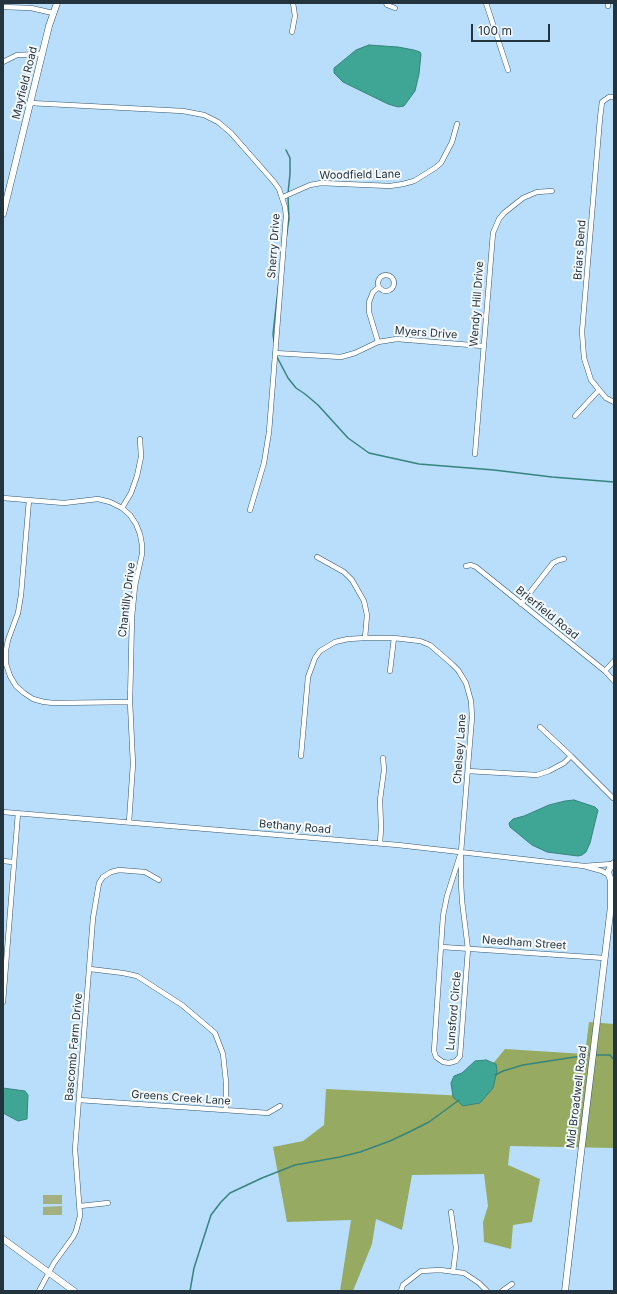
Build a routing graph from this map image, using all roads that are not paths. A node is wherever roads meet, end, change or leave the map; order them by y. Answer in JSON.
{"nodes":[{"id":1,"x":57,"y":3,"type":"edge"},
{"id":2,"x":293,"y":3,"type":"edge"},
{"id":3,"x":386,"y":3,"type":"edge"},
{"id":4,"x":486,"y":3,"type":"edge"},
{"id":5,"x":3,"y":7,"type":"edge"},
{"id":6,"x":395,"y":8,"type":"dead end"},
{"id":7,"x":53,"y":13,"type":"junction"},
{"id":8,"x":292,"y":32,"type":"dead end"},
{"id":9,"x":42,"y":54,"type":"junction"},
{"id":10,"x":3,"y":62,"type":"edge"},
{"id":11,"x":508,"y":70,"type":"dead end"},
{"id":12,"x":614,"y":97,"type":"edge"},
{"id":13,"x":30,"y":103,"type":"junction"},
{"id":14,"x":458,"y":124,"type":"dead end"},
{"id":15,"x":552,"y":191,"type":"dead end"},
{"id":16,"x":283,"y":197,"type":"junction"},
{"id":17,"x":3,"y":214,"type":"edge"},
{"id":18,"x":379,"y":287,"type":"dead end"},
{"id":19,"x":378,"y":342,"type":"junction"},
{"id":20,"x":483,"y":346,"type":"junction"},
{"id":21,"x":275,"y":353,"type":"junction"},
{"id":22,"x":599,"y":390,"type":"junction"},
{"id":23,"x":614,"y":402,"type":"edge"},
{"id":24,"x":575,"y":416,"type":"dead end"},
{"id":25,"x":140,"y":439,"type":"dead end"},
{"id":26,"x":475,"y":454,"type":"dead end"},
{"id":27,"x":3,"y":498,"type":"edge"},
{"id":28,"x":29,"y":500,"type":"junction"},
{"id":29,"x":122,"y":508,"type":"junction"},
{"id":30,"x":250,"y":510,"type":"dead end"},
{"id":31,"x":317,"y":557,"type":"dead end"},
{"id":32,"x":564,"y":559,"type":"dead end"},
{"id":33,"x":466,"y":566,"type":"dead end"},
{"id":34,"x":521,"y":604,"type":"junction"},
{"id":35,"x":365,"y":638,"type":"junction"},
{"id":36,"x":394,"y":638,"type":"junction"},
{"id":37,"x":614,"y":660,"type":"edge"},
{"id":38,"x":390,"y":671,"type":"dead end"},
{"id":39,"x":605,"y":671,"type":"junction"},
{"id":40,"x":614,"y":680,"type":"edge"},
{"id":41,"x":130,"y":702,"type":"junction"},
{"id":42,"x":540,"y":727,"type":"dead end"},
{"id":43,"x":301,"y":756,"type":"dead end"},
{"id":44,"x":571,"y":756,"type":"junction"},
{"id":45,"x":383,"y":758,"type":"dead end"},
{"id":46,"x":468,"y":770,"type":"junction"},
{"id":47,"x":613,"y":798,"type":"dead end"},
{"id":48,"x":3,"y":812,"type":"edge"},
{"id":49,"x":18,"y":813,"type":"junction"},
{"id":50,"x":129,"y":822,"type":"junction"},
{"id":51,"x":380,"y":843,"type":"junction"},
{"id":52,"x":461,"y":852,"type":"junction"},
{"id":53,"x":3,"y":861,"type":"edge"},
{"id":54,"x":13,"y":862,"type":"junction"},
{"id":55,"x":613,"y":864,"type":"edge"},
{"id":56,"x":584,"y":866,"type":"junction"},
{"id":57,"x":611,"y":878,"type":"edge"},
{"id":58,"x":159,"y":880,"type":"dead end"},
{"id":59,"x":614,"y":898,"type":"edge"},
{"id":60,"x":611,"y":906,"type":"junction"},
{"id":61,"x":442,"y":947,"type":"junction"},
{"id":62,"x":468,"y":948,"type":"junction"},
{"id":63,"x":5,"y":950,"type":"edge"},
{"id":64,"x":604,"y":958,"type":"junction"},
{"id":65,"x":90,"y":969,"type":"junction"},
{"id":66,"x":3,"y":1002,"type":"edge"},
{"id":67,"x":79,"y":1100,"type":"junction"},
{"id":68,"x":280,"y":1106,"type":"dead end"},
{"id":69,"x":226,"y":1109,"type":"junction"},
{"id":70,"x":108,"y":1204,"type":"dead end"},
{"id":71,"x":80,"y":1206,"type":"junction"},
{"id":72,"x":452,"y":1212,"type":"dead end"},
{"id":73,"x":3,"y":1239,"type":"edge"},
{"id":74,"x":50,"y":1272,"type":"junction"},
{"id":75,"x":453,"y":1272,"type":"junction"},
{"id":76,"x":512,"y":1284,"type":"dead end"},
{"id":77,"x":39,"y":1291,"type":"edge"},
{"id":78,"x":74,"y":1291,"type":"edge"},
{"id":79,"x":400,"y":1291,"type":"edge"},
{"id":80,"x":487,"y":1291,"type":"edge"},
{"id":81,"x":502,"y":1291,"type":"edge"},
{"id":82,"x":565,"y":1291,"type":"edge"}],
"edges":[{"from":1,"to":7,"type":"street","name":"Mayfield Road"},
{"from":2,"to":8,"type":"street"},
{"from":3,"to":6,"type":"street"},
{"from":4,"to":11,"type":"street"},
{"from":5,"to":7,"type":"street"},
{"from":7,"to":9,"type":"street","name":"Mayfield Road"},
{"from":9,"to":10,"type":"street"},
{"from":9,"to":13,"type":"street","name":"Mayfield Road"},
{"from":12,"to":22,"type":"street","name":"Briars Bend"},
{"from":13,"to":16,"type":"street","name":"Sherry Drive"},
{"from":13,"to":17,"type":"street","name":"Mayfield Road"},
{"from":14,"to":16,"type":"street","name":"Woodfield Lane"},
{"from":15,"to":20,"type":"street","name":"Wendy Hill Drive"},
{"from":16,"to":21,"type":"street","name":"Sherry Drive"},
{"from":18,"to":19,"type":"street"},
{"from":19,"to":20,"type":"street","name":"Myers Drive"},
{"from":19,"to":21,"type":"street","name":"Myers Drive"},
{"from":20,"to":26,"type":"street","name":"Wendy Hill Drive"},
{"from":21,"to":30,"type":"street","name":"Sherry Drive"},
{"from":22,"to":23,"type":"street","name":"Briars Bend"},
{"from":22,"to":24,"type":"street"},
{"from":25,"to":29,"type":"street"},
{"from":27,"to":28,"type":"street","name":"Chantilly Drive"},
{"from":28,"to":29,"type":"street","name":"Chantilly Drive"},
{"from":28,"to":41,"type":"street"},
{"from":29,"to":41,"type":"street","name":"Chantilly Drive"},
{"from":31,"to":35,"type":"street"},
{"from":32,"to":34,"type":"street"},
{"from":33,"to":34,"type":"street","name":"Brierfield Road"},
{"from":34,"to":39,"type":"street","name":"Brierfield Road"},
{"from":35,"to":36,"type":"street","name":"Chelsey Lane"},
{"from":35,"to":43,"type":"street","name":"Chelsey Lane"},
{"from":36,"to":38,"type":"street"},
{"from":36,"to":46,"type":"street","name":"Chelsey Lane"},
{"from":37,"to":39,"type":"street"},
{"from":39,"to":40,"type":"street","name":"Brierfield Road"},
{"from":41,"to":50,"type":"street","name":"Chantilly Drive"},
{"from":42,"to":44,"type":"street"},
{"from":44,"to":46,"type":"street"},
{"from":44,"to":47,"type":"street"},
{"from":45,"to":51,"type":"street"},
{"from":46,"to":52,"type":"street","name":"Chelsey Lane"},
{"from":48,"to":49,"type":"street","name":"Bethany Road"},
{"from":49,"to":50,"type":"street","name":"Bethany Road"},
{"from":49,"to":54,"type":"street"},
{"from":50,"to":51,"type":"street","name":"Bethany Road"},
{"from":51,"to":52,"type":"street","name":"Bethany Road"},
{"from":52,"to":56,"type":"street","name":"Bethany Road"},
{"from":52,"to":61,"type":"street","name":"Lunsford Circle"},
{"from":52,"to":62,"type":"street","name":"Lunsford Circle"},
{"from":53,"to":54,"type":"street"},
{"from":54,"to":63,"type":"street"},
{"from":55,"to":56,"type":"street","name":"Bethany Road"},
{"from":55,"to":57,"type":"street","name":"Mid Broadwell Road"},
{"from":56,"to":57,"type":"street","name":"Bethany Road"},
{"from":57,"to":60,"type":"street","name":"Mid Broadwell Road"},
{"from":58,"to":65,"type":"street","name":"Bascomb Farm Drive"},
{"from":59,"to":60,"type":"street","name":"Mid Broadwell Road"},
{"from":60,"to":64,"type":"street","name":"Mid Broadwell Road"},
{"from":61,"to":62,"type":"street","name":"Needham Street"},
{"from":61,"to":62,"type":"street","name":"Lunsford Circle"},
{"from":62,"to":64,"type":"street","name":"Needham Street"},
{"from":63,"to":66,"type":"street"},
{"from":64,"to":82,"type":"street","name":"Mid Broadwell Road"},
{"from":65,"to":67,"type":"street","name":"Bascomb Farm Drive"},
{"from":65,"to":69,"type":"street"},
{"from":67,"to":69,"type":"street","name":"Greens Creek Lane"},
{"from":67,"to":71,"type":"street","name":"Bascomb Farm Drive"},
{"from":68,"to":69,"type":"street","name":"Greens Creek Lane"},
{"from":70,"to":71,"type":"street"},
{"from":71,"to":74,"type":"street","name":"Bascomb Farm Drive"},
{"from":72,"to":75,"type":"street"},
{"from":73,"to":74,"type":"street"},
{"from":74,"to":77,"type":"street","name":"Bascomb Farm Drive"},
{"from":74,"to":78,"type":"street"},
{"from":75,"to":79,"type":"street"},
{"from":75,"to":80,"type":"street"},
{"from":76,"to":81,"type":"street"}]}
